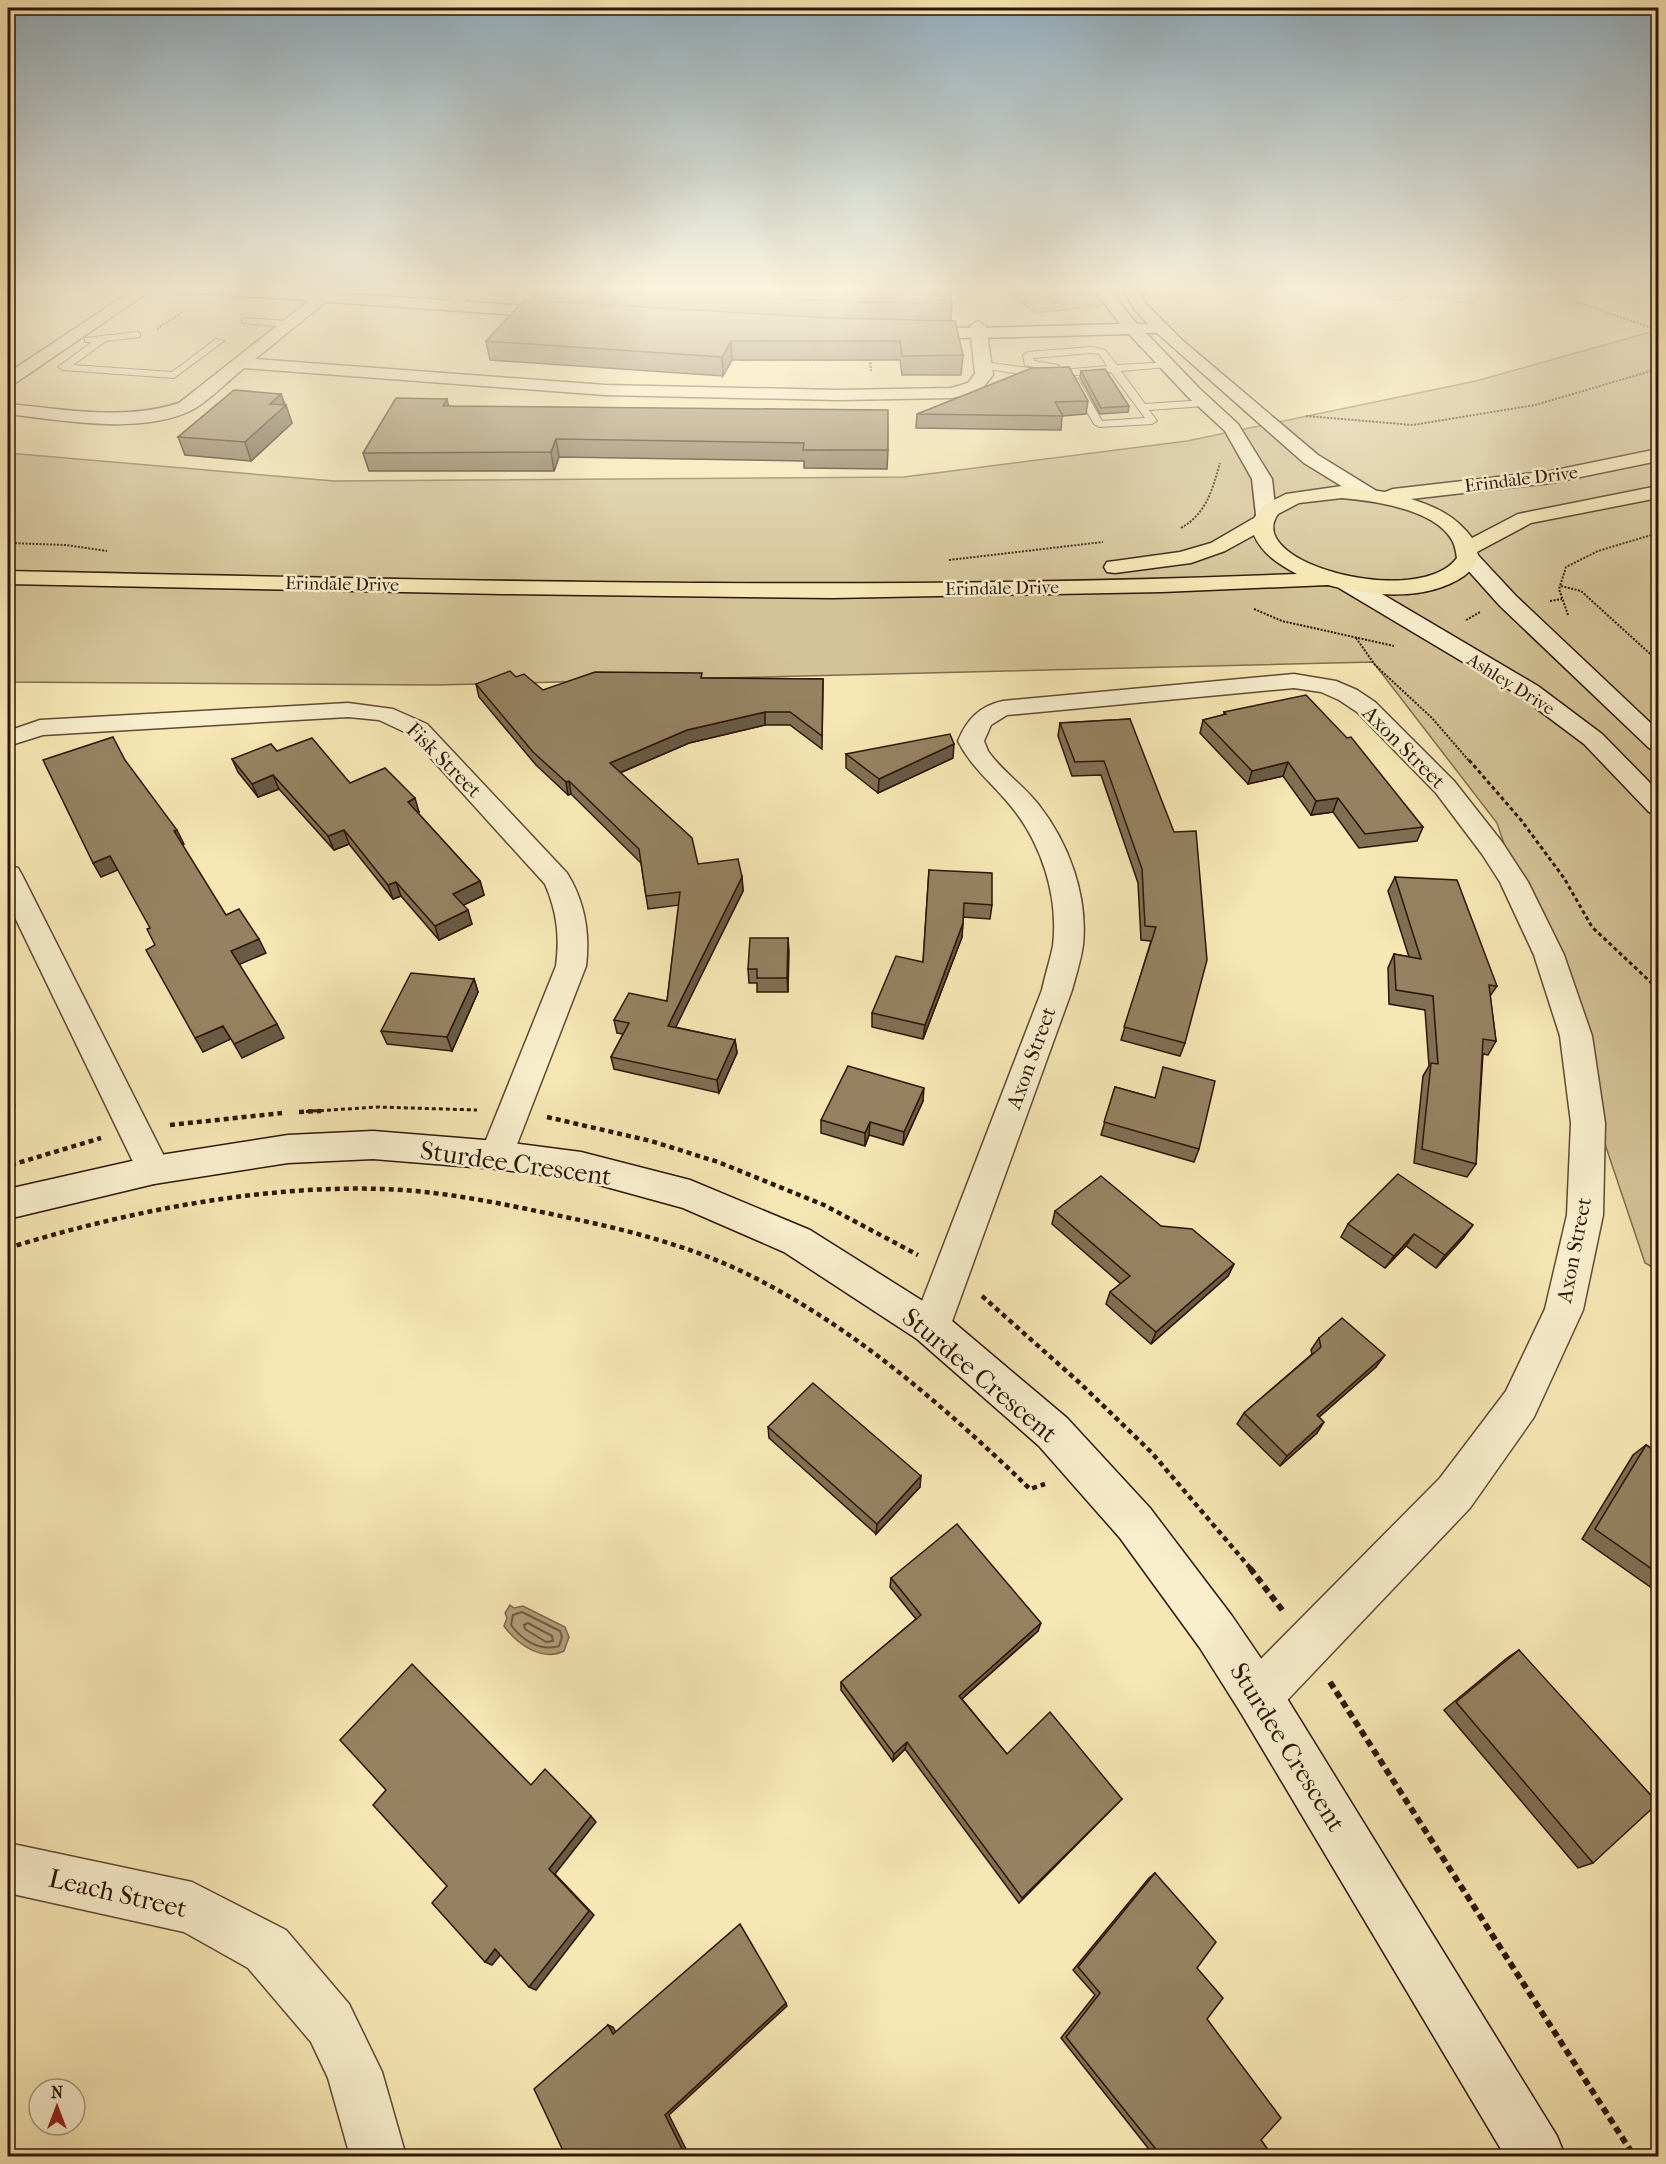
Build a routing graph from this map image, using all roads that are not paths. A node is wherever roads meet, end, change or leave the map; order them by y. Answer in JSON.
{"nodes":[{"id":1,"x":210,"y":387,"type":"edge"},
{"id":2,"x":564,"y":387,"type":"edge"},
{"id":3,"x":971,"y":387,"type":"edge"},
{"id":4,"x":1074,"y":387,"type":"edge"},
{"id":5,"x":1128,"y":387,"type":"edge"},
{"id":6,"x":1190,"y":387,"type":"edge"},
{"id":7,"x":1228,"y":387,"type":"edge"},
{"id":8,"x":1233,"y":391,"type":"junction"},
{"id":9,"x":1205,"y":402,"type":"junction"},
{"id":10,"x":1142,"y":407,"type":"junction"},
{"id":11,"x":8,"y":409,"type":"edge"},
{"id":12,"x":1659,"y":455,"type":"edge"},
{"id":13,"x":1659,"y":492,"type":"edge"},
{"id":14,"x":1375,"y":495,"type":"junction"},
{"id":15,"x":1264,"y":518,"type":"junction"},
{"id":16,"x":1468,"y":553,"type":"junction"},
{"id":17,"x":8,"y":578,"type":"edge"},
{"id":18,"x":1337,"y":581,"type":"junction"},
{"id":19,"x":676,"y":590,"type":"junction"},
{"id":20,"x":8,"y":739,"type":"edge"},
{"id":21,"x":1659,"y":743,"type":"edge"},
{"id":22,"x":1659,"y":806,"type":"edge"},
{"id":23,"x":8,"y":875,"type":"edge"},
{"id":24,"x":497,"y":1155,"type":"junction"},
{"id":25,"x":154,"y":1170,"type":"junction"},
{"id":26,"x":8,"y":1204,"type":"edge"},
{"id":27,"x":931,"y":1328,"type":"junction"},
{"id":28,"x":1258,"y":1696,"type":"junction"},
{"id":29,"x":8,"y":1868,"type":"edge"},
{"id":30,"x":378,"y":2157,"type":"edge"},
{"id":31,"x":1537,"y":2157,"type":"edge"}],
"edges":[{"from":1,"to":11,"type":"street"},
{"from":2,"to":3,"type":"street"},
{"from":4,"to":10,"type":"lane"},
{"from":5,"to":10,"type":"lane"},
{"from":6,"to":9,"type":"street"},
{"from":7,"to":8,"type":"street"},
{"from":8,"to":9,"type":"street"},
{"from":8,"to":14,"type":"street"},
{"from":9,"to":10,"type":"lane"},
{"from":9,"to":15,"type":"street"},
{"from":12,"to":14,"type":"main road","name":"Erindale Drive"},
{"from":13,"to":16,"type":"main road","name":"Erindale Drive"},
{"from":14,"to":15,"type":"main road","name":"Erindale Drive"},
{"from":14,"to":16,"type":"main road"},
{"from":15,"to":18,"type":"main road"},
{"from":15,"to":19,"type":"main road","name":"Erindale Drive"},
{"from":16,"to":18,"type":"main road","name":"Erindale Drive"},
{"from":16,"to":21,"type":"street"},
{"from":17,"to":19,"type":"main road","name":"Erindale Drive"},
{"from":18,"to":19,"type":"main road","name":"Erindale Drive"},
{"from":18,"to":22,"type":"street","name":"Ashley Drive"},
{"from":20,"to":24,"type":"street","name":"Fisk Street"},
{"from":23,"to":25,"type":"street"},
{"from":24,"to":25,"type":"street","name":"Sturdee Crescent"},
{"from":24,"to":27,"type":"street","name":"Sturdee Crescent"},
{"from":25,"to":26,"type":"street","name":"Sturdee Crescent"},
{"from":27,"to":28,"type":"street","name":"Sturdee Crescent"},
{"from":27,"to":28,"type":"street","name":"Axon Street"},
{"from":28,"to":31,"type":"street","name":"Sturdee Crescent"},
{"from":29,"to":30,"type":"street","name":"Leach Street"}]}
